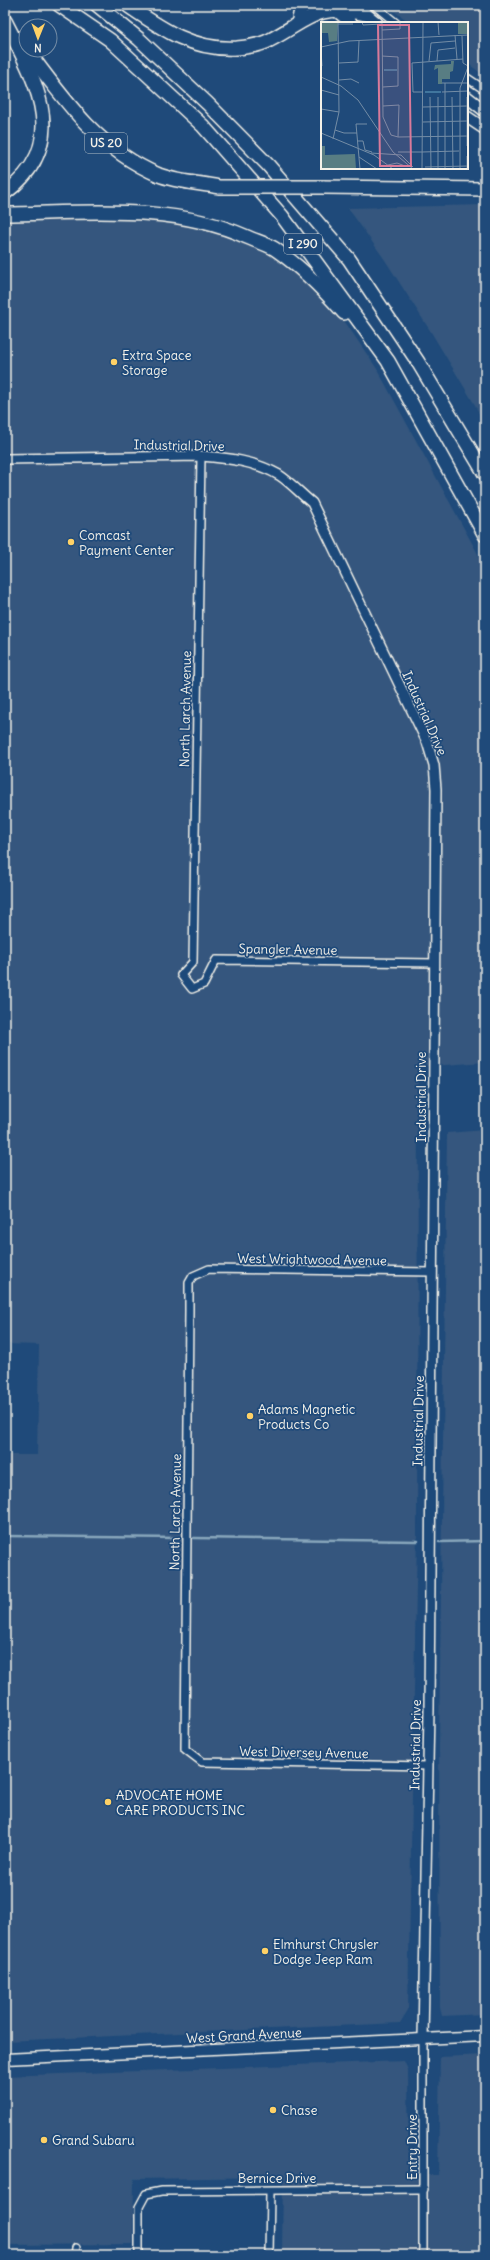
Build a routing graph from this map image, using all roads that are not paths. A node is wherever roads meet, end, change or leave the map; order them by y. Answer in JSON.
{"nodes":[{"id":1,"x":59,"y":5,"type":"edge"},
{"id":2,"x":97,"y":5,"type":"edge"},
{"id":3,"x":127,"y":5,"type":"edge"},
{"id":4,"x":302,"y":5,"type":"edge"},
{"id":5,"x":355,"y":5,"type":"edge"},
{"id":6,"x":332,"y":7,"type":"edge"},
{"id":7,"x":370,"y":9,"type":"edge"},
{"id":8,"x":5,"y":20,"type":"edge"},
{"id":9,"x":350,"y":22,"type":"edge"},
{"id":10,"x":376,"y":22,"type":"edge"},
{"id":11,"x":394,"y":22,"type":"edge"},
{"id":12,"x":297,"y":24,"type":"junction"},
{"id":13,"x":18,"y":38,"type":"edge"},
{"id":14,"x":33,"y":58,"type":"edge"},
{"id":15,"x":468,"y":79,"type":"edge"},
{"id":16,"x":485,"y":90,"type":"edge"},
{"id":17,"x":468,"y":98,"type":"edge"},
{"id":18,"x":485,"y":111,"type":"edge"},
{"id":19,"x":468,"y":118,"type":"edge"},
{"id":20,"x":485,"y":129,"type":"edge"},
{"id":21,"x":485,"y":189,"type":"edge"},
{"id":22,"x":5,"y":193,"type":"edge"},
{"id":23,"x":5,"y":214,"type":"edge"},
{"id":24,"x":388,"y":361,"type":"junction"},
{"id":25,"x":201,"y":456,"type":"junction"},
{"id":26,"x":5,"y":459,"type":"edge"},
{"id":27,"x":485,"y":474,"type":"edge"},
{"id":28,"x":485,"y":536,"type":"edge"},
{"id":29,"x":193,"y":962,"type":"joint"},
{"id":30,"x":435,"y":963,"type":"junction"},
{"id":31,"x":432,"y":1272,"type":"junction"},
{"id":32,"x":193,"y":1276,"type":"joint"},
{"id":33,"x":185,"y":1749,"type":"joint"},
{"id":34,"x":428,"y":1766,"type":"junction"},
{"id":35,"x":485,"y":2036,"type":"edge"},
{"id":36,"x":423,"y":2039,"type":"junction"},
{"id":37,"x":5,"y":2059,"type":"edge"},
{"id":38,"x":424,"y":2189,"type":"junction"},
{"id":39,"x":270,"y":2191,"type":"junction"},
{"id":40,"x":139,"y":2255,"type":"edge"},
{"id":41,"x":269,"y":2255,"type":"edge"},
{"id":42,"x":424,"y":2255,"type":"edge"}],
"edges":[{"from":1,"to":24,"type":"highway","number":"I 290"},
{"from":2,"to":27,"type":"highway","number":"I 290"},
{"from":3,"to":12,"type":"highway"},
{"from":4,"to":12,"type":"main road"},
{"from":5,"to":7,"type":"main road"},
{"from":6,"to":7,"type":"highway"},
{"from":6,"to":9,"type":"main road"},
{"from":6,"to":12,"type":"highway"},
{"from":7,"to":10,"type":"main road"},
{"from":7,"to":11,"type":"street"},
{"from":8,"to":13,"type":"highway","number":"US 20"},
{"from":8,"to":22,"type":"highway"},
{"from":14,"to":21,"type":"highway","number":"US 20","bridge":true},
{"from":15,"to":16,"type":"street"},
{"from":17,"to":18,"type":"main road"},
{"from":19,"to":20,"type":"main road"},
{"from":23,"to":24,"type":"highway"},
{"from":24,"to":28,"type":"highway","number":"I 290"},
{"from":25,"to":26,"type":"street","name":"Industrial Drive"},
{"from":25,"to":29,"type":"street","name":"North Larch Avenue"},
{"from":25,"to":30,"type":"street","name":"Industrial Drive"},
{"from":29,"to":30,"type":"street","name":"Spangler Avenue"},
{"from":30,"to":31,"type":"street","name":"Industrial Drive"},
{"from":31,"to":32,"type":"street","name":"West Wrightwood Avenue"},
{"from":31,"to":34,"type":"street","name":"Industrial Drive"},
{"from":32,"to":33,"type":"street","name":"North Larch Avenue"},
{"from":33,"to":34,"type":"street","name":"West Diversey Avenue"},
{"from":34,"to":36,"type":"street","name":"Industrial Drive"},
{"from":35,"to":36,"type":"main road","name":"West Grand Avenue"},
{"from":36,"to":37,"type":"main road","name":"West Grand Avenue"},
{"from":36,"to":38,"type":"street","name":"Entry Drive"},
{"from":38,"to":39,"type":"street","name":"Bernice Drive"},
{"from":38,"to":42,"type":"street","name":"Entry Drive"},
{"from":39,"to":40,"type":"street","name":"Bernice Drive"},
{"from":39,"to":41,"type":"street"}]}
